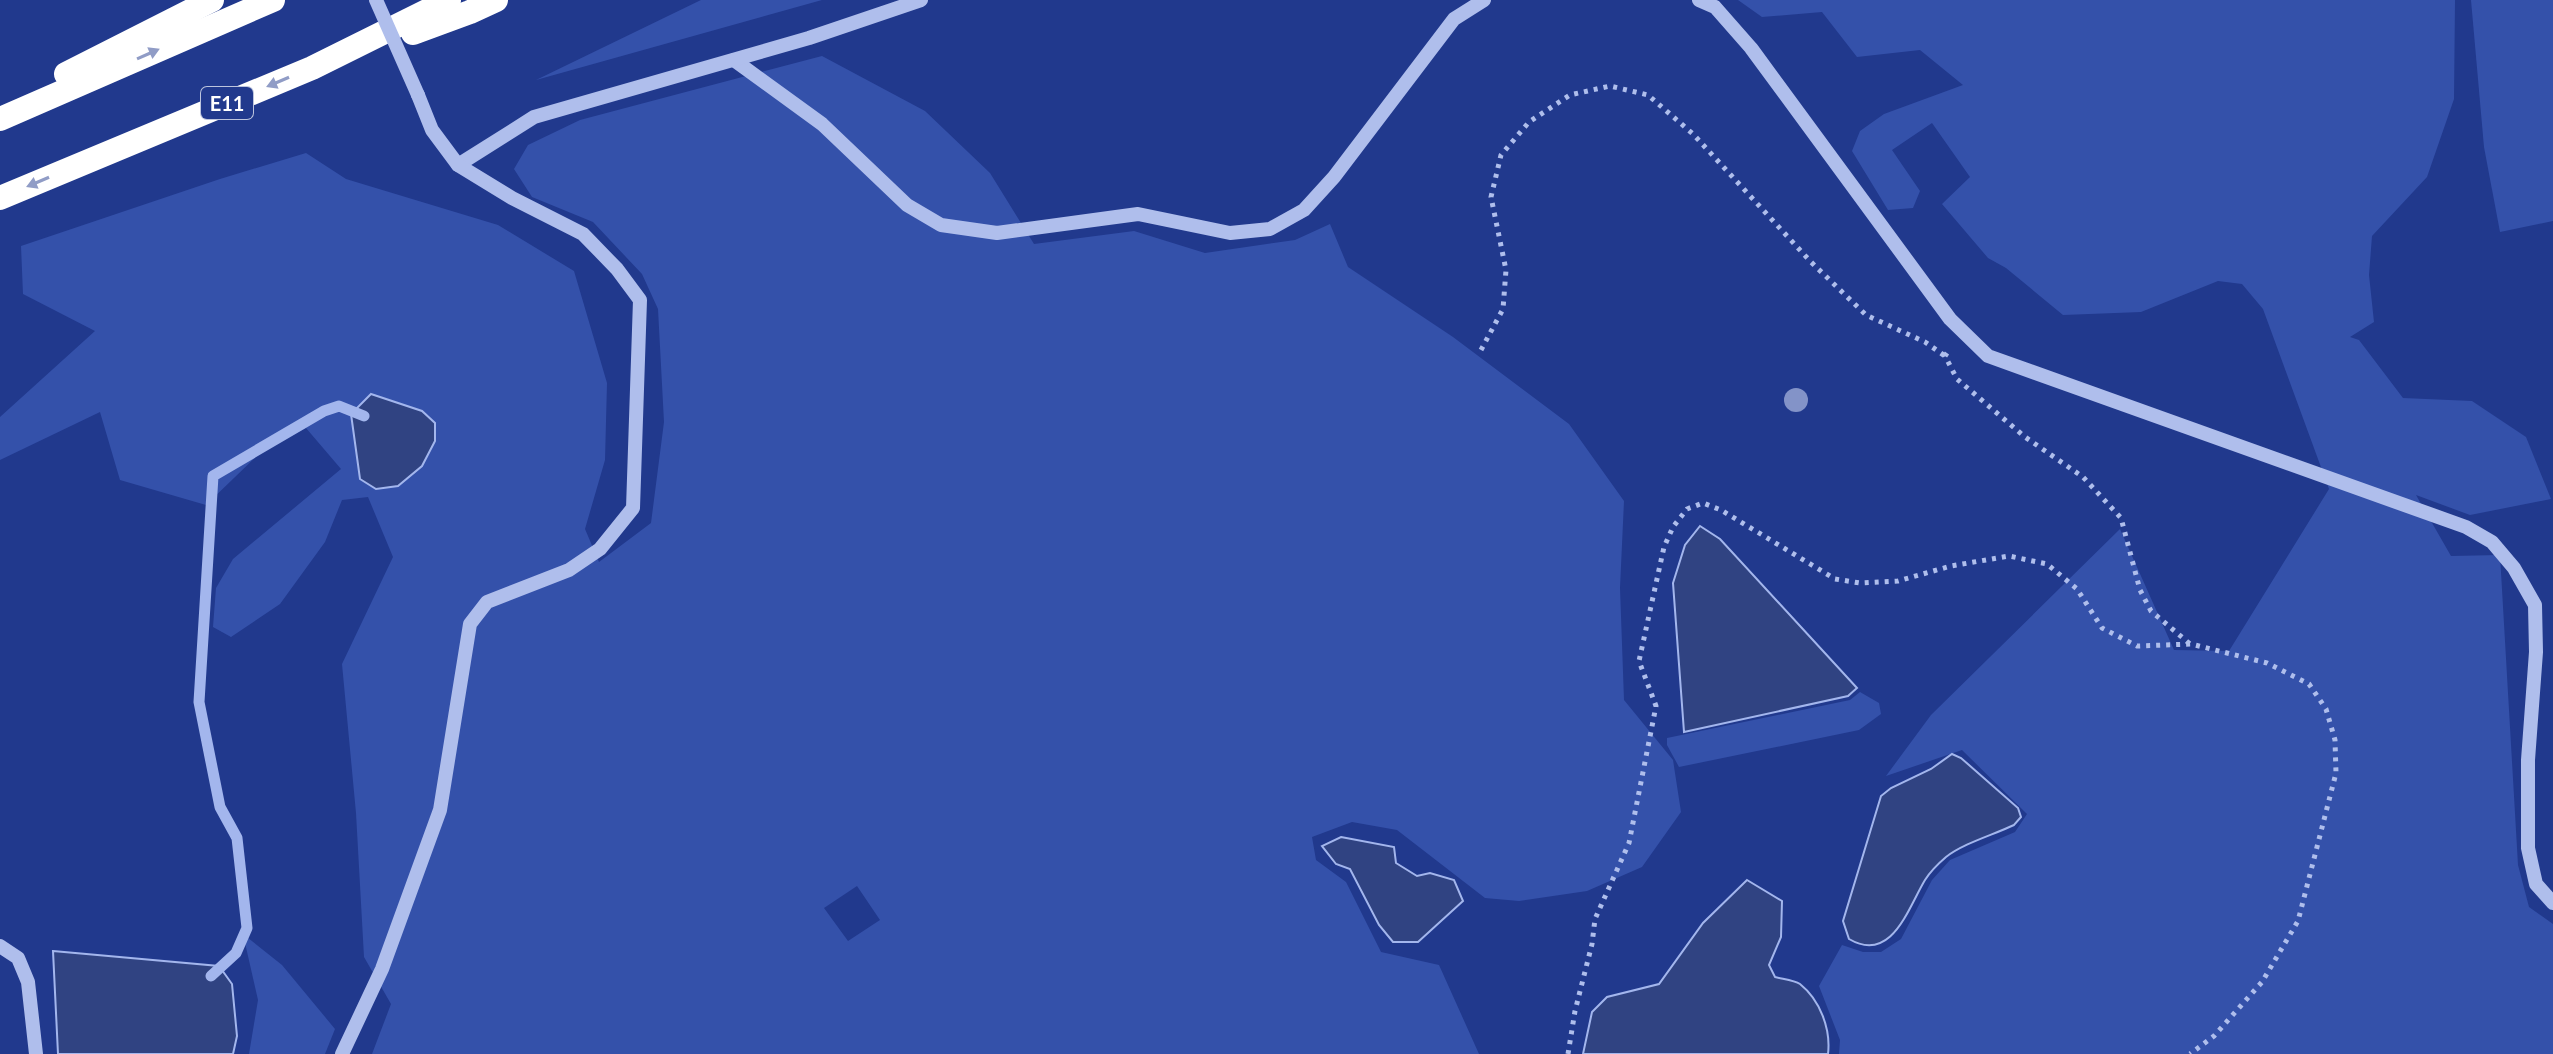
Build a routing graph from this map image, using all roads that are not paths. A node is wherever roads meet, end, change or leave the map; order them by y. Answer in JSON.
{"nodes":[{"id":1,"x":212,"y":0,"type":"edge"},
{"id":2,"x":273,"y":0,"type":"edge"},
{"id":3,"x":376,"y":0,"type":"edge"},
{"id":4,"x":449,"y":0,"type":"edge"},
{"id":5,"x":496,"y":0,"type":"edge"},
{"id":6,"x":921,"y":0,"type":"edge"},
{"id":7,"x":1484,"y":0,"type":"edge"},
{"id":8,"x":1699,"y":0,"type":"edge"},
{"id":9,"x":734,"y":60,"type":"junction"},
{"id":10,"x":312,"y":68,"type":"junction"},
{"id":11,"x":0,"y":108,"type":"edge"},
{"id":12,"x":0,"y":119,"type":"edge"},
{"id":13,"x":458,"y":165,"type":"junction"},
{"id":14,"x":0,"y":198,"type":"edge"},
{"id":15,"x":2553,"y":903,"type":"edge"},
{"id":16,"x":0,"y":946,"type":"edge"},
{"id":17,"x":36,"y":1054,"type":"edge"},
{"id":18,"x":342,"y":1054,"type":"edge"}],
"edges":[{"from":1,"to":11,"type":"highway"},
{"from":12,"to":2,"type":"highway","one_way":true},
{"from":3,"to":13,"type":"street","bridge":true},
{"from":4,"to":10,"type":"highway","number":"E11"},
{"from":5,"to":10,"type":"highway"},
{"from":6,"to":9,"type":"street"},
{"from":7,"to":9,"type":"street"},
{"from":8,"to":15,"type":"street"},
{"from":9,"to":13,"type":"street"},
{"from":10,"to":14,"type":"highway","number":"E11","one_way":true},
{"from":13,"to":18,"type":"street"},
{"from":16,"to":17,"type":"street"}]}
